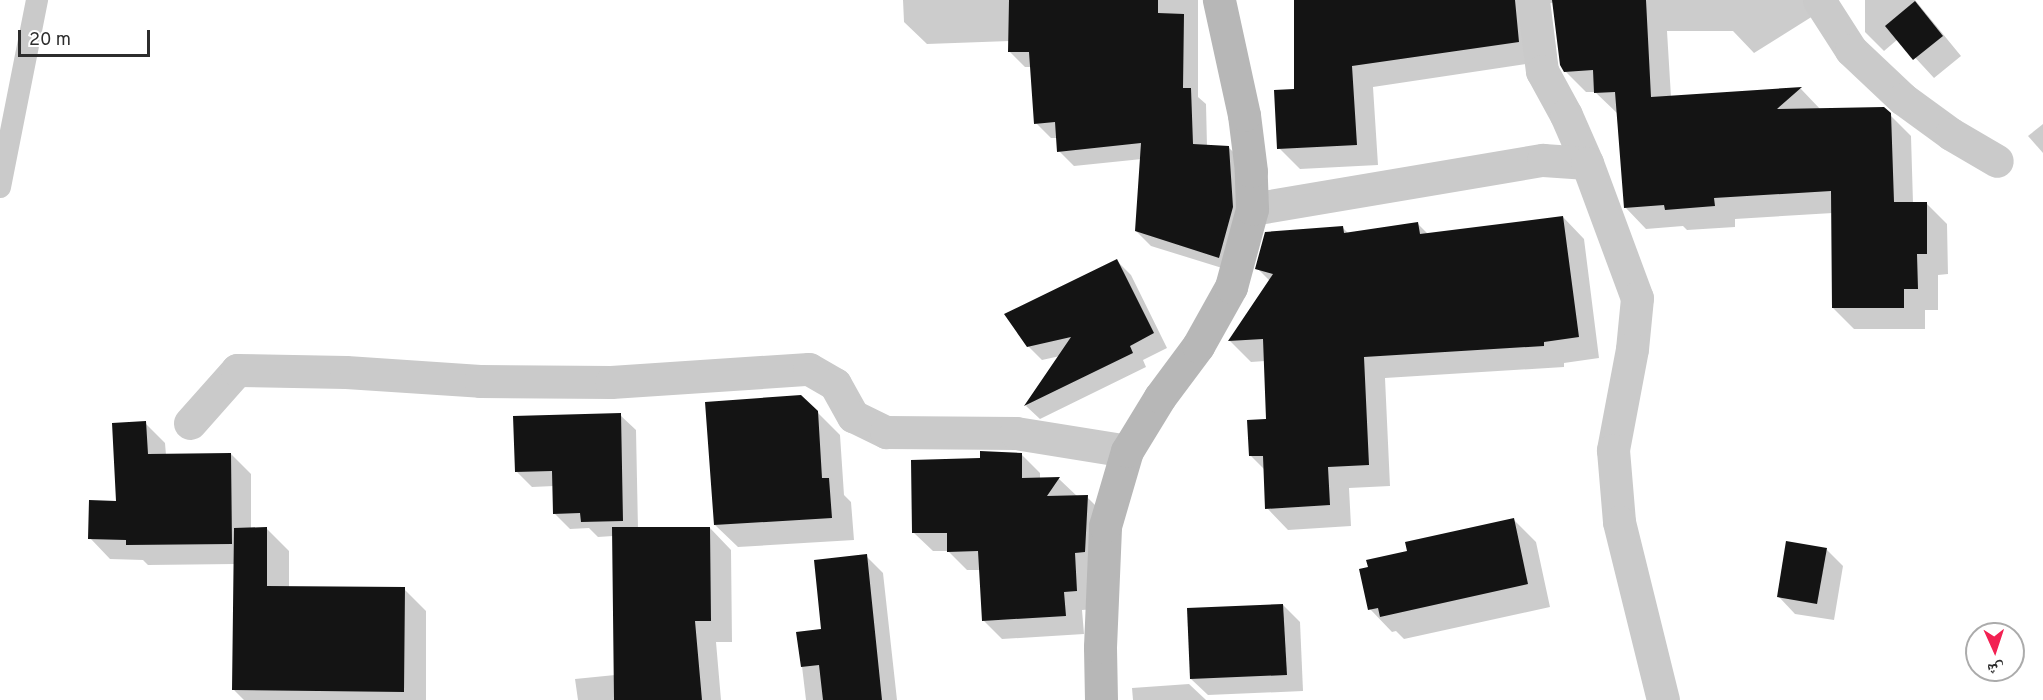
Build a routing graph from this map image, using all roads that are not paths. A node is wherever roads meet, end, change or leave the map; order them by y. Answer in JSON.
{"nodes":[{"id":1,"x":36,"y":0,"type":"edge"},
{"id":2,"x":1219,"y":0,"type":"edge"},
{"id":3,"x":1533,"y":0,"type":"edge"},
{"id":4,"x":1819,"y":0,"type":"edge"},
{"id":5,"x":1587,"y":162,"type":"junction"},
{"id":6,"x":1998,"y":162,"type":"dead end"},
{"id":7,"x":0,"y":187,"type":"edge"},
{"id":8,"x":1252,"y":209,"type":"junction"},
{"id":9,"x":190,"y":423,"type":"dead end"},
{"id":10,"x":1127,"y":451,"type":"junction"},
{"id":11,"x":1101,"y":700,"type":"edge"},
{"id":12,"x":1664,"y":700,"type":"edge"}],
"edges":[{"from":1,"to":7,"type":"lane"},
{"from":2,"to":8,"type":"street"},
{"from":3,"to":5,"type":"street"},
{"from":4,"to":6,"type":"street"},
{"from":5,"to":8,"type":"street"},
{"from":5,"to":12,"type":"street"},
{"from":8,"to":10,"type":"street"},
{"from":9,"to":10,"type":"street"},
{"from":10,"to":11,"type":"street"}]}
